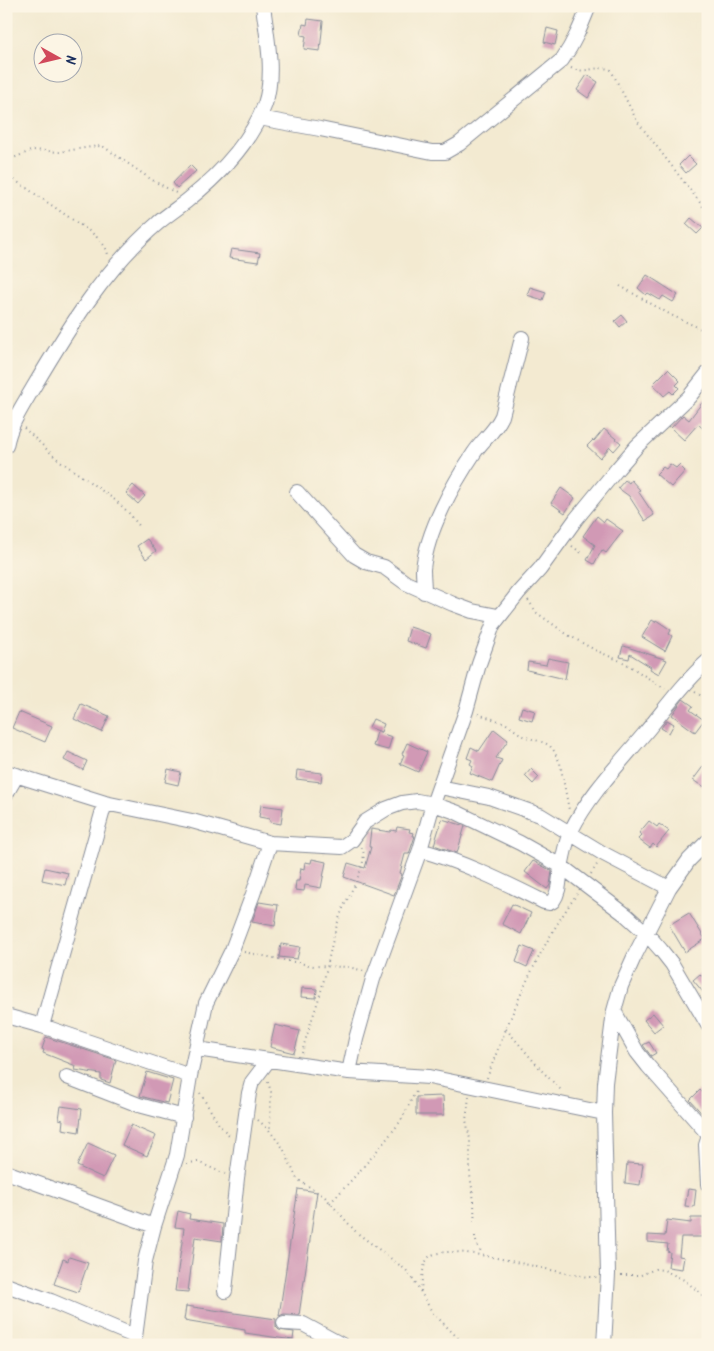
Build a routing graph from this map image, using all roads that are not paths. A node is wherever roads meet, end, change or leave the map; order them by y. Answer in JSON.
{"nodes":[{"id":1,"x":263,"y":6,"type":"edge"},
{"id":2,"x":588,"y":6,"type":"edge"},
{"id":3,"x":259,"y":118,"type":"junction"},
{"id":4,"x":522,"y":338,"type":"dead end"},
{"id":5,"x":708,"y":373,"type":"edge"},
{"id":6,"x":11,"y":415,"type":"edge"},
{"id":7,"x":6,"y":446,"type":"edge"},
{"id":8,"x":297,"y":492,"type":"dead end"},
{"id":9,"x":424,"y":592,"type":"junction"},
{"id":10,"x":498,"y":616,"type":"junction"},
{"id":11,"x":708,"y":661,"type":"edge"},
{"id":12,"x":12,"y":774,"type":"edge"},
{"id":13,"x":440,"y":787,"type":"junction"},
{"id":14,"x":6,"y":794,"type":"edge"},
{"id":15,"x":105,"y":803,"type":"junction"},
{"id":16,"x":433,"y":804,"type":"junction"},
{"id":17,"x":571,"y":831,"type":"junction"},
{"id":18,"x":708,"y":842,"type":"edge"},
{"id":19,"x":270,"y":843,"type":"junction"},
{"id":20,"x":420,"y":850,"type":"junction"},
{"id":21,"x":708,"y":857,"type":"edge"},
{"id":22,"x":689,"y":860,"type":"junction"},
{"id":23,"x":561,"y":866,"type":"junction"},
{"id":24,"x":669,"y":888,"type":"junction"},
{"id":25,"x":646,"y":933,"type":"junction"},
{"id":26,"x":614,"y":1011,"type":"junction"},
{"id":27,"x":6,"y":1016,"type":"edge"},
{"id":28,"x":708,"y":1025,"type":"edge"},
{"id":29,"x":42,"y":1026,"type":"junction"},
{"id":30,"x":197,"y":1049,"type":"junction"},
{"id":31,"x":266,"y":1064,"type":"junction"},
{"id":32,"x":349,"y":1072,"type":"junction"},
{"id":33,"x":190,"y":1076,"type":"junction"},
{"id":34,"x":67,"y":1077,"type":"dead end"},
{"id":35,"x":604,"y":1112,"type":"junction"},
{"id":36,"x":184,"y":1117,"type":"junction"},
{"id":37,"x":708,"y":1134,"type":"edge"},
{"id":38,"x":708,"y":1139,"type":"edge"},
{"id":39,"x":6,"y":1172,"type":"edge"},
{"id":40,"x":708,"y":1184,"type":"edge"},
{"id":41,"x":154,"y":1226,"type":"junction"},
{"id":42,"x":6,"y":1284,"type":"edge"},
{"id":43,"x":225,"y":1291,"type":"dead end"},
{"id":44,"x":284,"y":1323,"type":"dead end"},
{"id":45,"x":134,"y":1340,"type":"edge"},
{"id":46,"x":342,"y":1345,"type":"edge"},
{"id":47,"x":604,"y":1345,"type":"edge"}],
"edges":[{"from":1,"to":3,"type":"street"},
{"from":2,"to":3,"type":"street"},
{"from":3,"to":6,"type":"street"},
{"from":4,"to":9,"type":"street"},
{"from":5,"to":10,"type":"street"},
{"from":6,"to":7,"type":"street"},
{"from":8,"to":9,"type":"street"},
{"from":9,"to":10,"type":"street"},
{"from":10,"to":13,"type":"street"},
{"from":11,"to":17,"type":"street"},
{"from":12,"to":14,"type":"street"},
{"from":12,"to":15,"type":"street"},
{"from":13,"to":16,"type":"street"},
{"from":13,"to":17,"type":"street"},
{"from":15,"to":19,"type":"street"},
{"from":15,"to":29,"type":"street"},
{"from":16,"to":19,"type":"street"},
{"from":16,"to":20,"type":"street"},
{"from":16,"to":23,"type":"street"},
{"from":17,"to":23,"type":"street"},
{"from":17,"to":24,"type":"street"},
{"from":18,"to":22,"type":"street"},
{"from":19,"to":30,"type":"street"},
{"from":20,"to":23,"type":"street"},
{"from":20,"to":32,"type":"street"},
{"from":21,"to":22,"type":"street"},
{"from":22,"to":24,"type":"street"},
{"from":23,"to":25,"type":"street"},
{"from":24,"to":25,"type":"street"},
{"from":25,"to":26,"type":"street"},
{"from":25,"to":28,"type":"street"},
{"from":26,"to":35,"type":"street"},
{"from":26,"to":37,"type":"street"},
{"from":27,"to":29,"type":"street"},
{"from":29,"to":33,"type":"street"},
{"from":30,"to":31,"type":"street"},
{"from":30,"to":33,"type":"street"},
{"from":31,"to":32,"type":"street"},
{"from":31,"to":43,"type":"street"},
{"from":32,"to":35,"type":"street"},
{"from":33,"to":36,"type":"street"},
{"from":34,"to":36,"type":"street"},
{"from":35,"to":47,"type":"street"},
{"from":36,"to":41,"type":"street"},
{"from":38,"to":40,"type":"street"},
{"from":39,"to":41,"type":"street"},
{"from":41,"to":45,"type":"street"},
{"from":42,"to":45,"type":"street"},
{"from":44,"to":46,"type":"street"}]}
